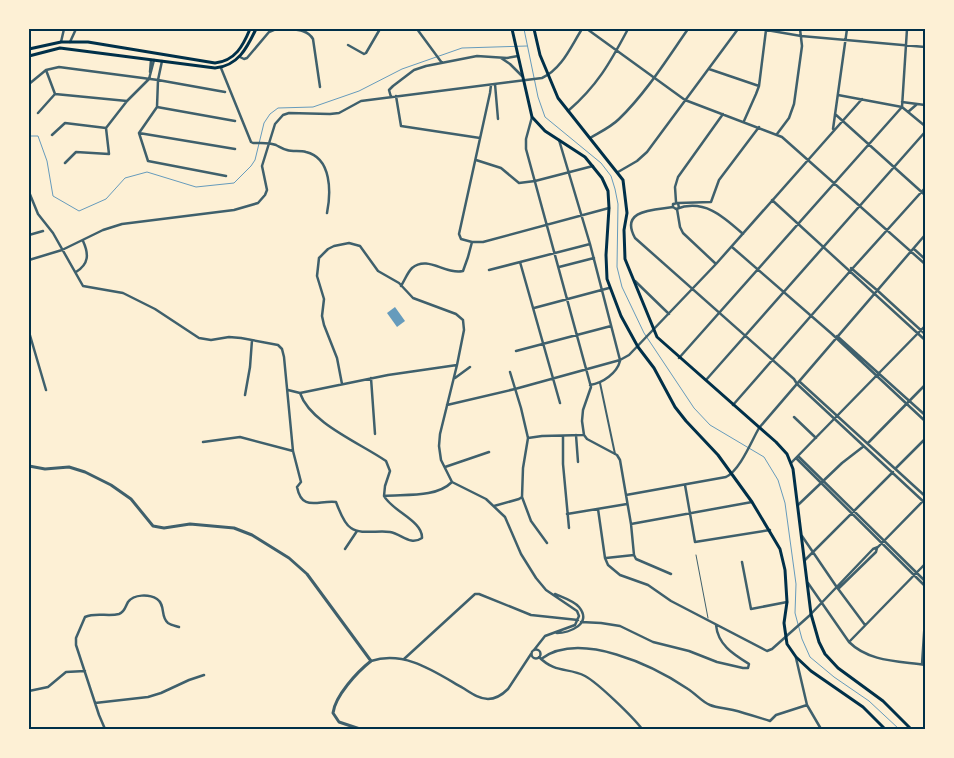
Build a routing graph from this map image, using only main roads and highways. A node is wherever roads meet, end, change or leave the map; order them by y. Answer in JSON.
{"nodes":[{"id":1,"x":250,"y":29,"type":"edge"},
{"id":2,"x":256,"y":29,"type":"edge"},
{"id":3,"x":512,"y":29,"type":"edge"},
{"id":4,"x":534,"y":29,"type":"edge"},
{"id":5,"x":29,"y":50,"type":"edge"},
{"id":6,"x":29,"y":56,"type":"edge"},
{"id":7,"x":885,"y":729,"type":"edge"},
{"id":8,"x":911,"y":729,"type":"edge"}],
"edges":[{"from":1,"to":5,"type":"main road"},
{"from":2,"to":6,"type":"main road"},
{"from":3,"to":7,"type":"main road"},
{"from":4,"to":8,"type":"main road"}]}
